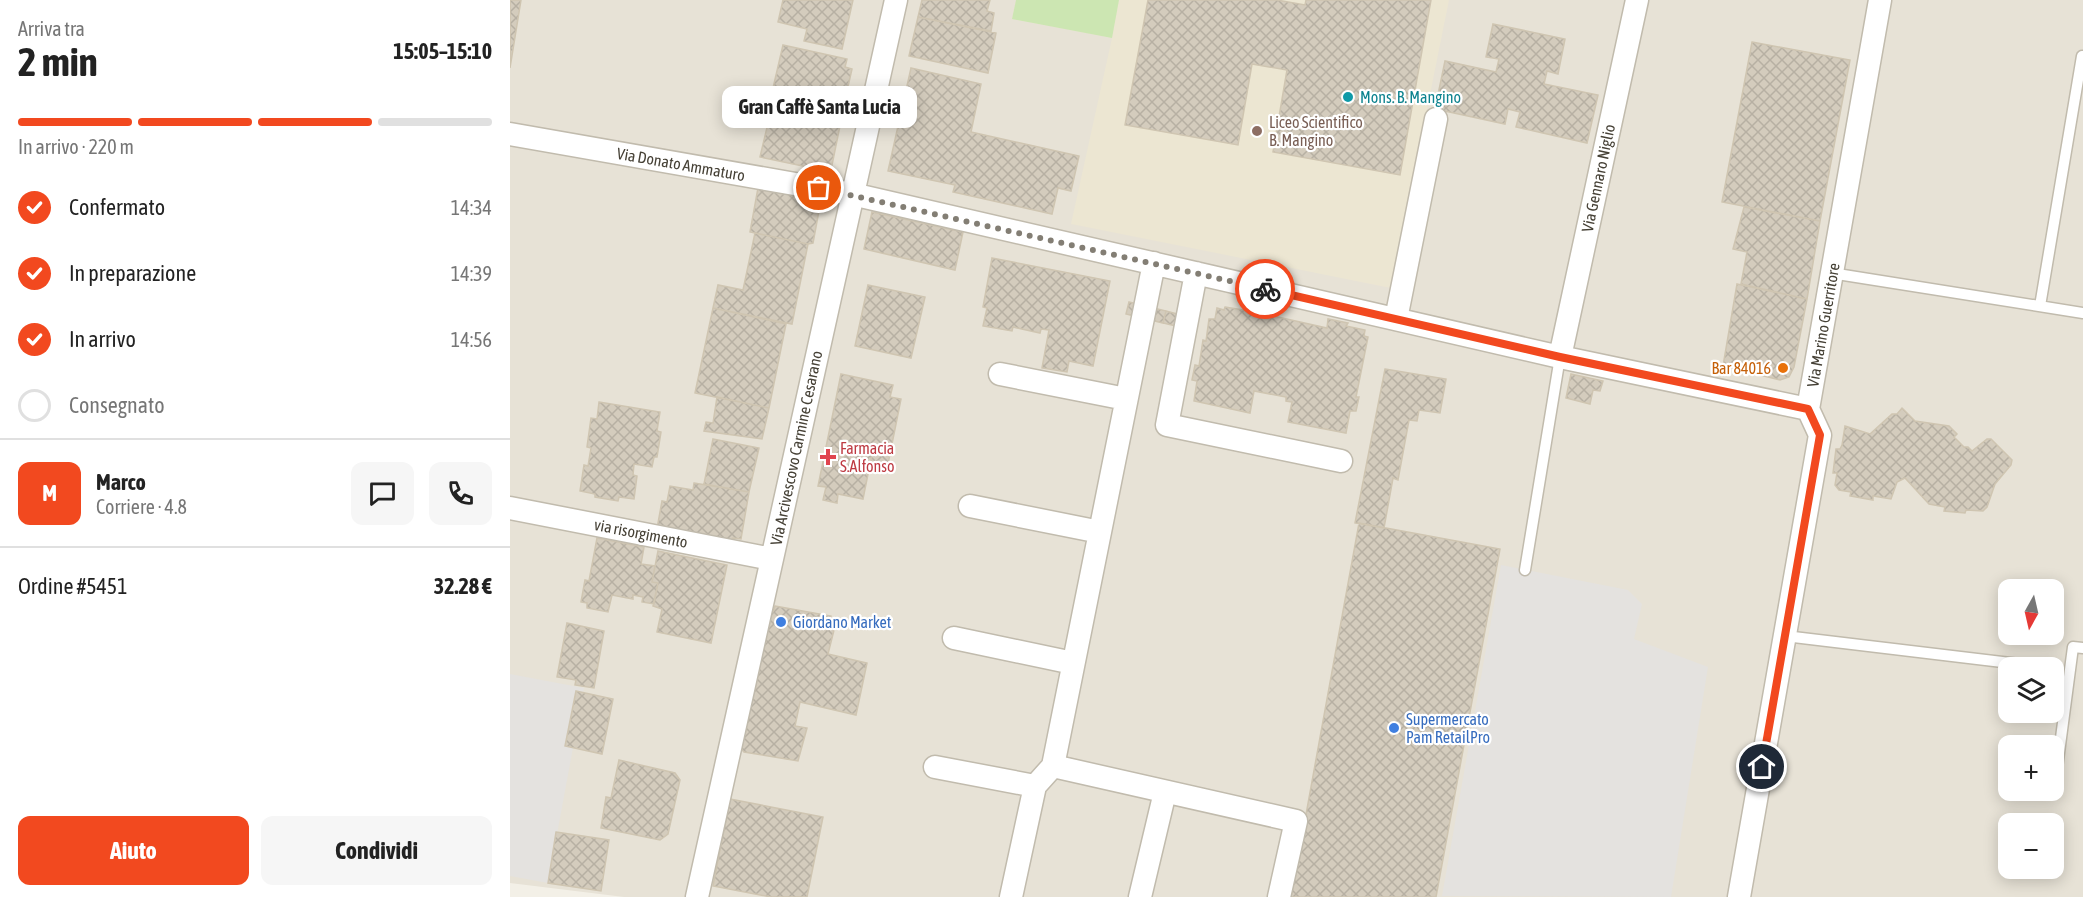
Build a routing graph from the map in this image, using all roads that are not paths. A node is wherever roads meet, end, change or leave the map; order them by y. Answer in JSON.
{"nodes":[{"id":1,"x":896,"y":0,"type":"edge"},
{"id":2,"x":1637,"y":0,"type":"edge"},
{"id":3,"x":1880,"y":0,"type":"edge"},
{"id":4,"x":2082,"y":56,"type":"edge"},
{"id":5,"x":1436,"y":119,"type":"dead end"},
{"id":6,"x":510,"y":134,"type":"edge"},
{"id":7,"x":852,"y":194,"type":"junction"},
{"id":8,"x":1154,"y":263,"type":"junction"},
{"id":9,"x":1196,"y":273,"type":"junction"},
{"id":10,"x":1831,"y":273,"type":"junction"},
{"id":11,"x":2040,"y":306,"type":"junction"},
{"id":12,"x":2083,"y":313,"type":"edge"},
{"id":13,"x":1396,"y":319,"type":"junction"},
{"id":14,"x":1560,"y":357,"type":"junction"},
{"id":15,"x":1000,"y":374,"type":"dead end"},
{"id":16,"x":1126,"y":399,"type":"junction"},
{"id":17,"x":1808,"y":409,"type":"junction"},
{"id":18,"x":1341,"y":461,"type":"dead end"},
{"id":19,"x":970,"y":506,"type":"dead end"},
{"id":20,"x":510,"y":508,"type":"edge"},
{"id":21,"x":1100,"y":532,"type":"junction"},
{"id":22,"x":772,"y":559,"type":"junction"},
{"id":23,"x":1525,"y":570,"type":"dead end"},
{"id":24,"x":1785,"y":636,"type":"junction"},
{"id":25,"x":954,"y":638,"type":"dead end"},
{"id":26,"x":2083,"y":648,"type":"edge"},
{"id":27,"x":1998,"y":661,"type":"edge"},
{"id":28,"x":1074,"y":663,"type":"junction"},
{"id":29,"x":2061,"y":735,"type":"edge"},
{"id":30,"x":1053,"y":766,"type":"junction"},
{"id":31,"x":935,"y":767,"type":"dead end"},
{"id":32,"x":1035,"y":786,"type":"junction"},
{"id":33,"x":1165,"y":792,"type":"junction"},
{"id":34,"x":697,"y":897,"type":"edge"},
{"id":35,"x":1011,"y":897,"type":"edge"},
{"id":36,"x":1140,"y":897,"type":"edge"},
{"id":37,"x":1279,"y":897,"type":"edge"},
{"id":38,"x":1739,"y":897,"type":"edge"}],
"edges":[{"from":1,"to":7,"type":"street","name":"Via Arcivescovo Carmine Cesarano"},
{"from":2,"to":14,"type":"street","name":"Via Gennaro Niglio"},
{"from":3,"to":10,"type":"street","name":"Via Marino Guerritore"},
{"from":4,"to":11,"type":"lane"},
{"from":5,"to":13,"type":"street"},
{"from":6,"to":7,"type":"street","name":"Via Donato Ammaturo"},
{"from":7,"to":8,"type":"street","name":"Via Donato Ammaturo"},
{"from":7,"to":22,"type":"street","name":"Via Arcivescovo Carmine Cesarano"},
{"from":8,"to":9,"type":"street","name":"Via Donato Ammaturo"},
{"from":8,"to":16,"type":"street"},
{"from":9,"to":13,"type":"street","name":"Via Donato Ammaturo"},
{"from":9,"to":18,"type":"street"},
{"from":10,"to":11,"type":"lane"},
{"from":10,"to":17,"type":"street","name":"Via Marino Guerritore"},
{"from":11,"to":12,"type":"lane"},
{"from":13,"to":14,"type":"street","name":"Via Donato Ammaturo"},
{"from":14,"to":17,"type":"street","name":"Via Donato Ammaturo"},
{"from":14,"to":23,"type":"lane"},
{"from":15,"to":16,"type":"street"},
{"from":16,"to":21,"type":"street"},
{"from":17,"to":24,"type":"street","name":"Via Marino Guerritore"},
{"from":19,"to":21,"type":"street"},
{"from":20,"to":22,"type":"street","name":"via risorgimento"},
{"from":21,"to":28,"type":"street"},
{"from":22,"to":34,"type":"street","name":"Via Arcivescovo Carmine Cesarano"},
{"from":24,"to":27,"type":"lane"},
{"from":24,"to":38,"type":"street","name":"Via Marino Guerritore"},
{"from":25,"to":28,"type":"street"},
{"from":26,"to":29,"type":"lane"},
{"from":28,"to":30,"type":"street"},
{"from":30,"to":32,"type":"street"},
{"from":30,"to":33,"type":"street"},
{"from":31,"to":32,"type":"street"},
{"from":32,"to":35,"type":"street"},
{"from":33,"to":36,"type":"street"},
{"from":33,"to":37,"type":"street"}]}
